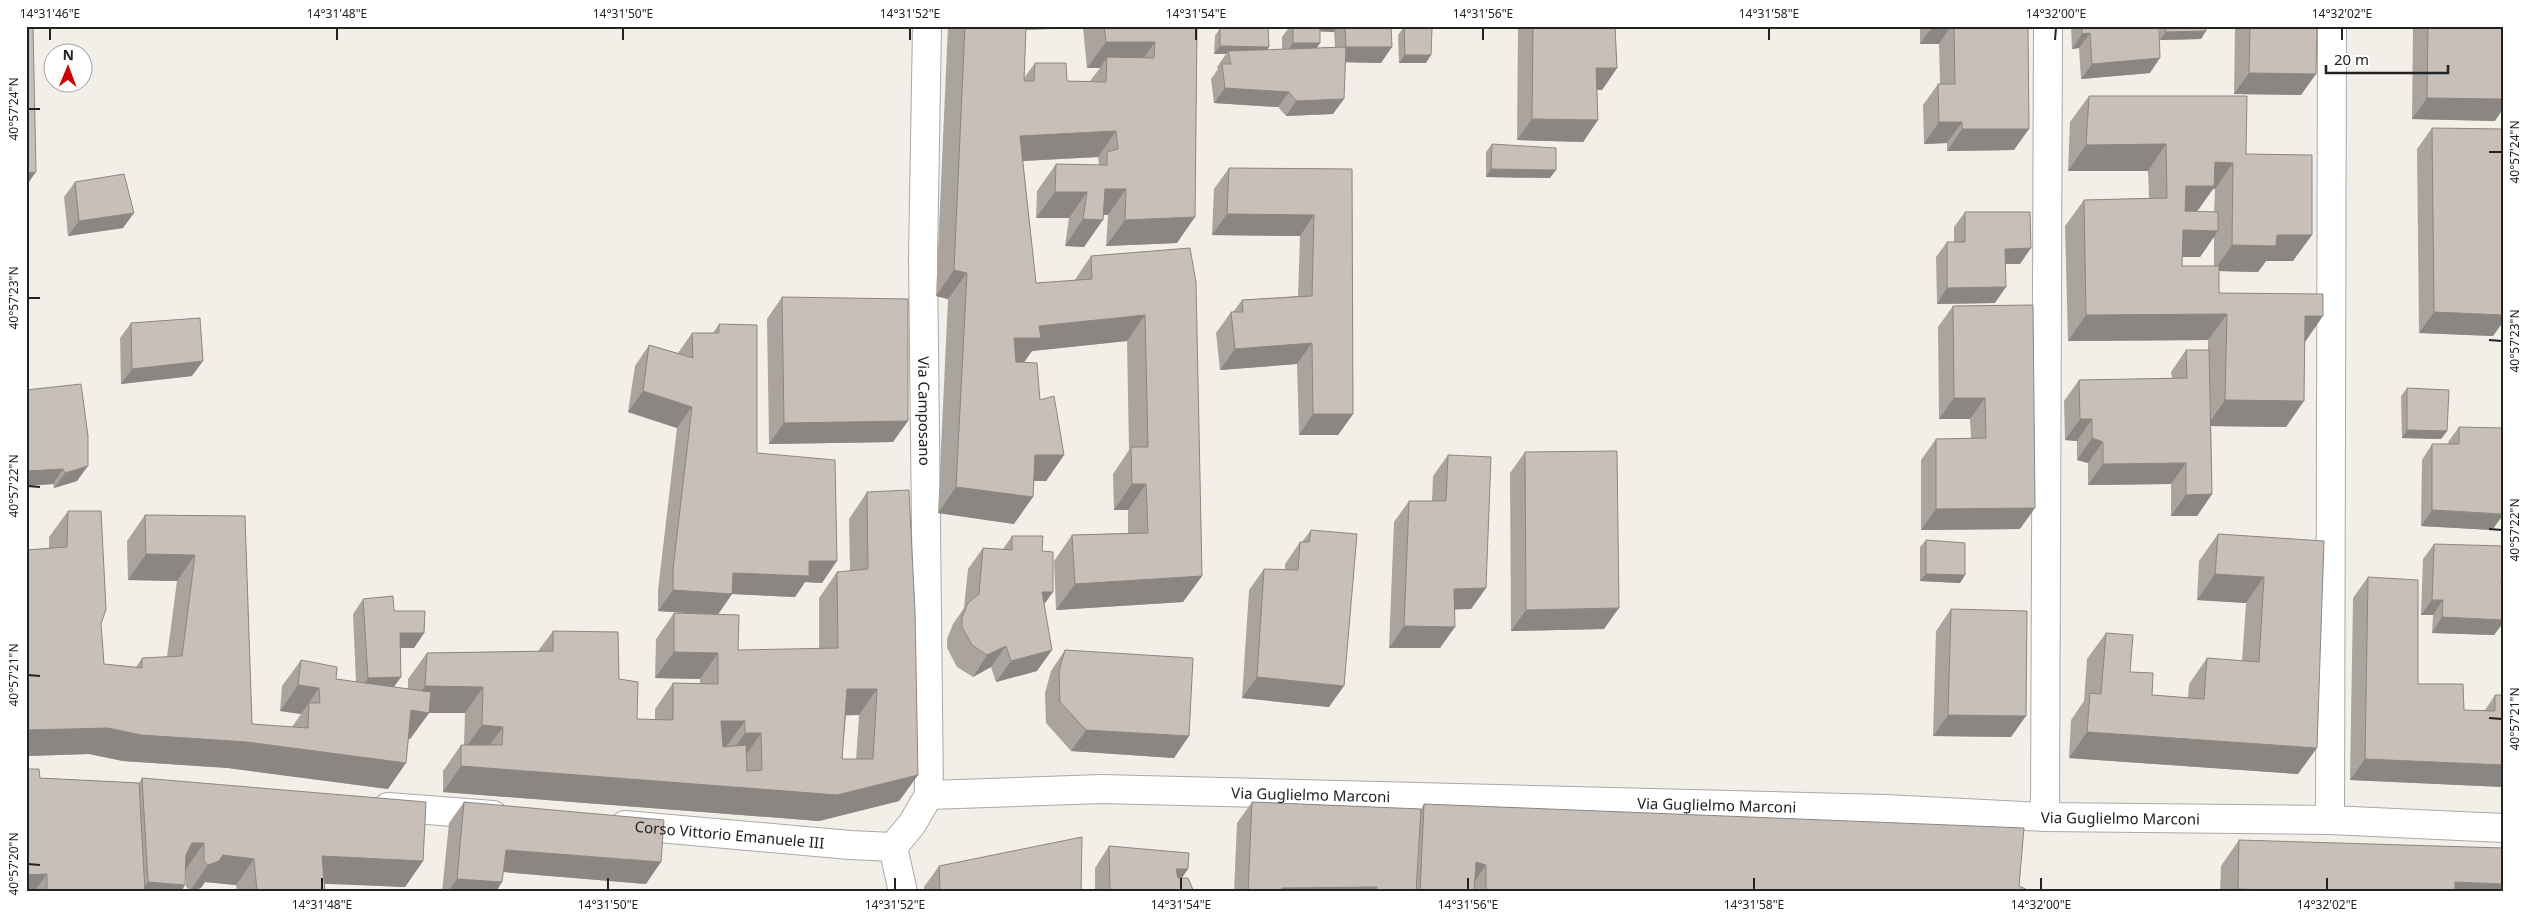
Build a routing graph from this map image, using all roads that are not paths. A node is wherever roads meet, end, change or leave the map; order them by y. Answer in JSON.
{"nodes":[{"id":1,"x":927,"y":26,"type":"edge"},
{"id":2,"x":2048,"y":26,"type":"edge"},
{"id":3,"x":2332,"y":26,"type":"edge"},
{"id":4,"x":929,"y":796,"type":"junction"},
{"id":5,"x":365,"y":805,"type":"edge"},
{"id":6,"x":522,"y":817,"type":"edge"},
{"id":7,"x":2045,"y":817,"type":"junction"},
{"id":8,"x":2330,"y":820,"type":"junction"},
{"id":9,"x":600,"y":823,"type":"edge"},
{"id":10,"x":2503,"y":828,"type":"edge"},
{"id":11,"x":893,"y":846,"type":"junction"},
{"id":12,"x":903,"y":892,"type":"edge"}],
"edges":[{"from":1,"to":4,"type":"street","name":"Via Camposano"},
{"from":2,"to":7,"type":"street"},
{"from":3,"to":8,"type":"street"},
{"from":4,"to":7,"type":"street","name":"Via Guglielmo Marconi"},
{"from":4,"to":11,"type":"street"},
{"from":5,"to":6,"type":"street"},
{"from":7,"to":8,"type":"street","name":"Via Guglielmo Marconi"},
{"from":8,"to":10,"type":"street","name":"Via Guglielmo Marconi"},
{"from":9,"to":11,"type":"street","name":"Corso Vittorio Emanuele III"},
{"from":11,"to":12,"type":"street"}]}
